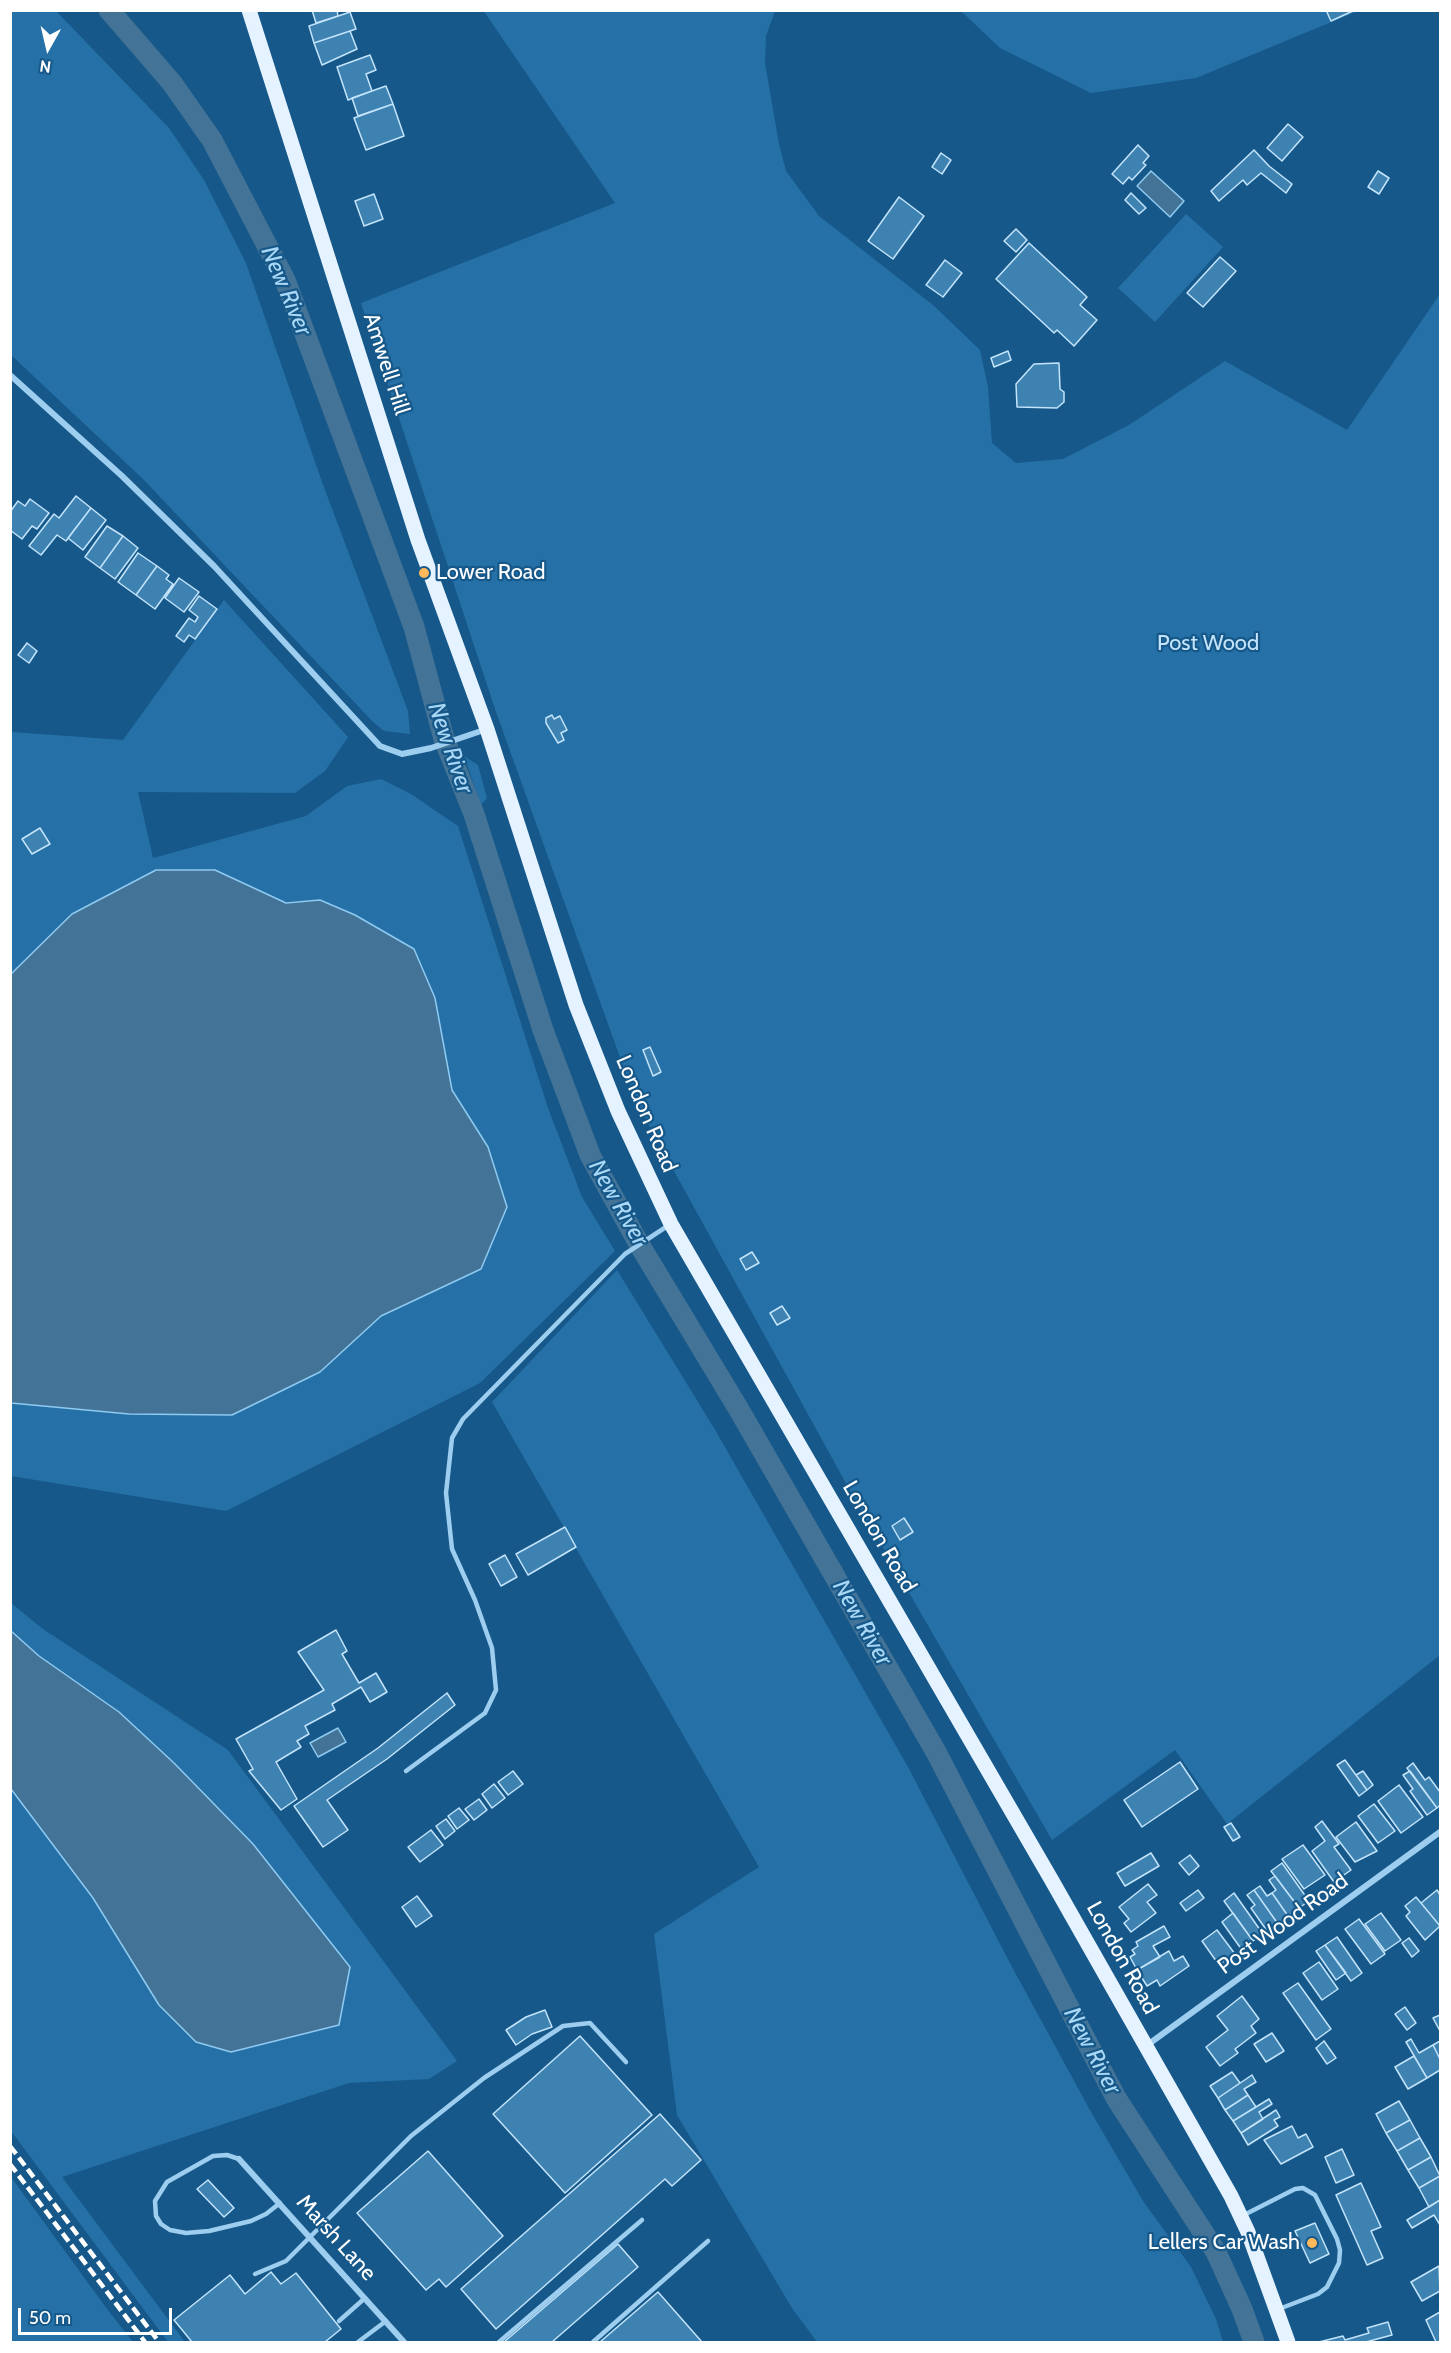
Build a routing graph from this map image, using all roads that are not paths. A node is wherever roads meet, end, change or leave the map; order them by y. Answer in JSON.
{"nodes":[{"id":1,"x":249,"y":10,"type":"edge"},
{"id":2,"x":10,"y":375,"type":"edge"},
{"id":3,"x":487,"y":729,"type":"junction"},
{"id":4,"x":671,"y":1224,"type":"junction"},
{"id":5,"x":406,"y":1770,"type":"dead end"},
{"id":6,"x":1440,"y":1832,"type":"edge"},
{"id":7,"x":1146,"y":2046,"type":"junction"},
{"id":8,"x":626,"y":2062,"type":"dead end"},
{"id":9,"x":239,"y":2159,"type":"joint"},
{"id":10,"x":280,"y":2203,"type":"junction"},
{"id":11,"x":1240,"y":2216,"type":"junction"},
{"id":12,"x":642,"y":2220,"type":"dead end"},
{"id":13,"x":312,"y":2238,"type":"junction"},
{"id":14,"x":708,"y":2241,"type":"dead end"},
{"id":15,"x":255,"y":2274,"type":"dead end"},
{"id":16,"x":365,"y":2298,"type":"junction"},
{"id":17,"x":1277,"y":2309,"type":"junction"},
{"id":18,"x":339,"y":2321,"type":"dead end"},
{"id":19,"x":386,"y":2321,"type":"junction"},
{"id":20,"x":358,"y":2343,"type":"edge"},
{"id":21,"x":404,"y":2343,"type":"edge"},
{"id":22,"x":499,"y":2343,"type":"edge"},
{"id":23,"x":593,"y":2343,"type":"edge"},
{"id":24,"x":1288,"y":2343,"type":"edge"}],
"edges":[{"from":1,"to":3,"type":"main road","name":"Amwell Hill"},
{"from":2,"to":3,"type":"street"},
{"from":3,"to":4,"type":"main road","name":"London Road"},
{"from":4,"to":5,"type":"lane"},
{"from":4,"to":7,"type":"main road","name":"London Road"},
{"from":6,"to":7,"type":"street","name":"Post Wood Road"},
{"from":7,"to":11,"type":"main road","name":"London Road"},
{"from":8,"to":13,"type":"lane"},
{"from":9,"to":10,"type":"street","name":"Marsh Lane"},
{"from":9,"to":10,"type":"lane"},
{"from":10,"to":13,"type":"street","name":"Marsh Lane"},
{"from":11,"to":17,"type":"main road","name":"London Road"},
{"from":11,"to":17,"type":"lane"},
{"from":12,"to":22,"type":"lane"},
{"from":13,"to":15,"type":"lane"},
{"from":13,"to":16,"type":"street","name":"Marsh Lane"},
{"from":14,"to":23,"type":"lane"},
{"from":16,"to":18,"type":"lane"},
{"from":16,"to":19,"type":"street","name":"Marsh Lane"},
{"from":17,"to":24,"type":"main road","name":"London Road"},
{"from":19,"to":20,"type":"lane"},
{"from":19,"to":21,"type":"street","name":"Marsh Lane"}]}
